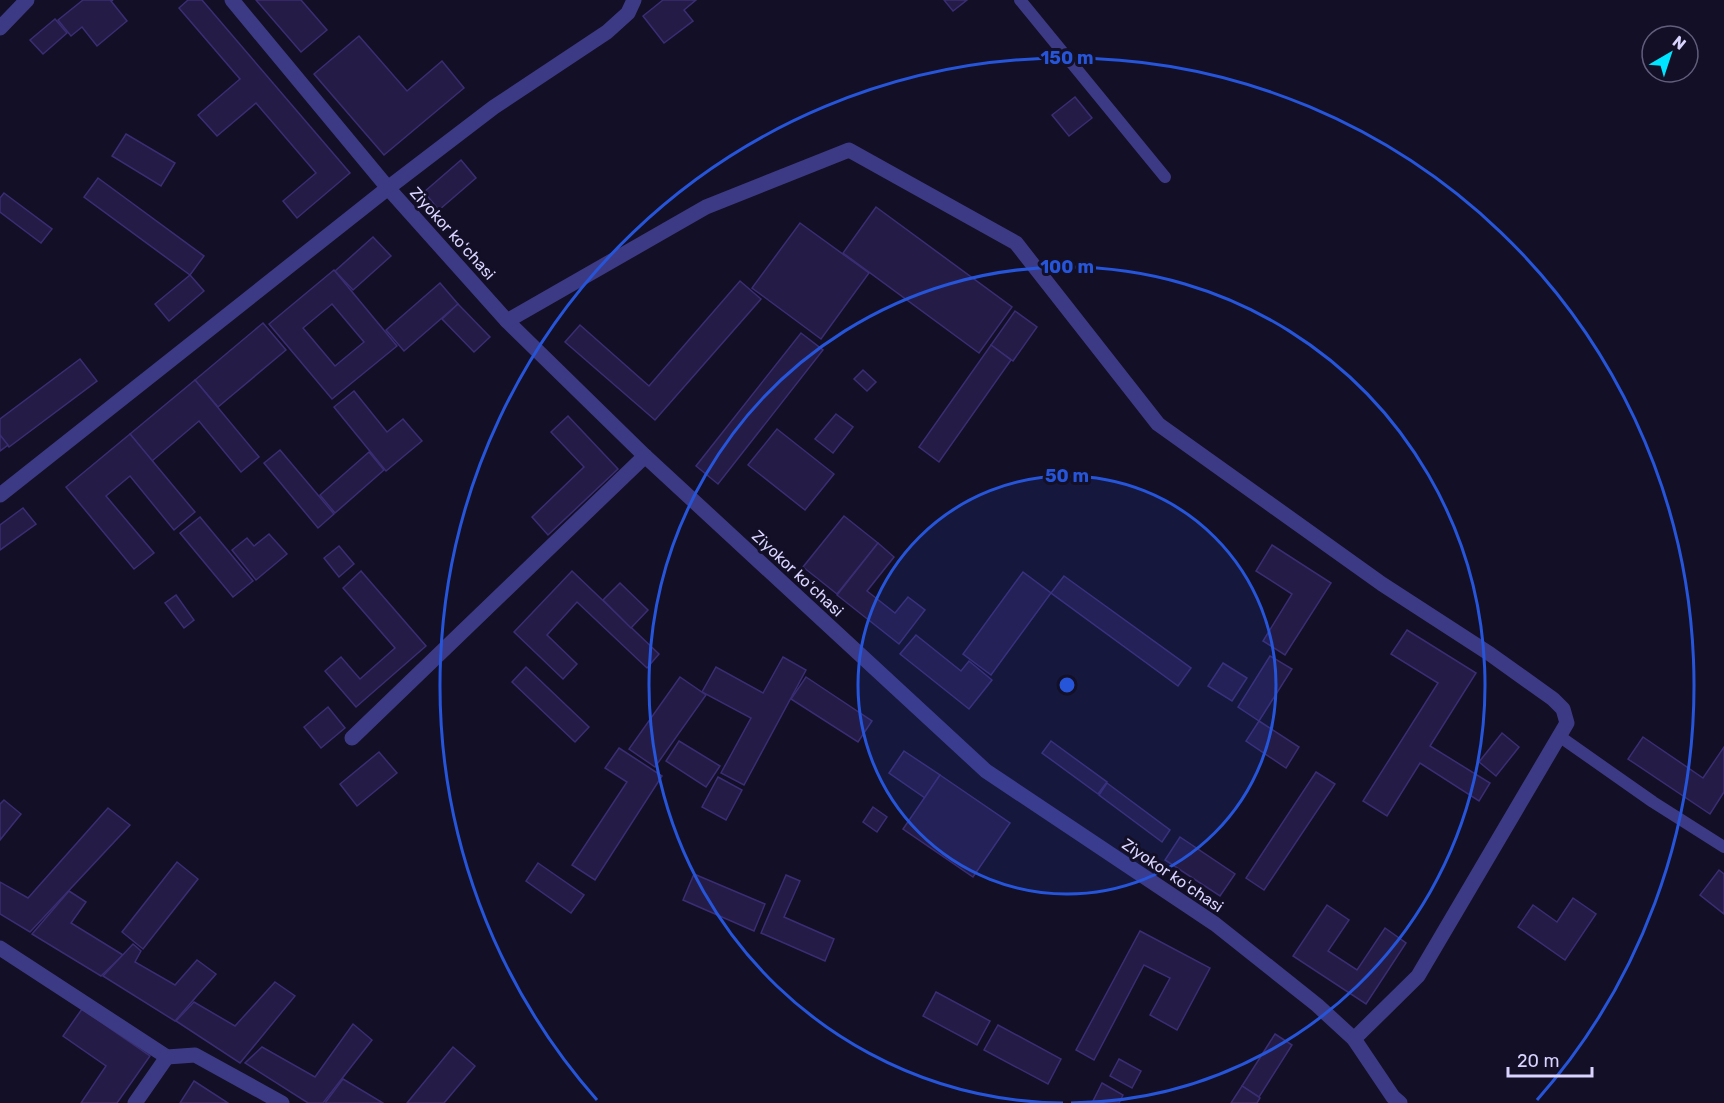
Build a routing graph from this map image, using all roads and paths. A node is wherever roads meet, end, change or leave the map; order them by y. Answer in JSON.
{"nodes":[{"id":1,"x":27,"y":0,"type":"edge"},
{"id":2,"x":232,"y":0,"type":"edge"},
{"id":3,"x":634,"y":0,"type":"edge"},
{"id":4,"x":1020,"y":0,"type":"edge"},
{"id":5,"x":0,"y":28,"type":"edge"},
{"id":6,"x":1165,"y":177,"type":"dead end"},
{"id":7,"x":388,"y":188,"type":"junction"},
{"id":8,"x":507,"y":321,"type":"junction"},
{"id":9,"x":645,"y":456,"type":"junction"},
{"id":10,"x":0,"y":495,"type":"edge"},
{"id":11,"x":1559,"y":736,"type":"junction"},
{"id":12,"x":352,"y":738,"type":"dead end"},
{"id":13,"x":1724,"y":847,"type":"edge"},
{"id":14,"x":0,"y":948,"type":"edge"},
{"id":15,"x":1354,"y":1039,"type":"junction"},
{"id":16,"x":167,"y":1058,"type":"junction"},
{"id":17,"x":135,"y":1103,"type":"edge"},
{"id":18,"x":282,"y":1103,"type":"edge"},
{"id":19,"x":1400,"y":1103,"type":"edge"}],
"edges":[{"from":1,"to":5,"type":"street"},
{"from":2,"to":7,"type":"street","name":"Ziyokor koʻchasi"},
{"from":3,"to":7,"type":"street"},
{"from":4,"to":6,"type":"lane"},
{"from":7,"to":8,"type":"street","name":"Ziyokor koʻchasi"},
{"from":7,"to":10,"type":"street"},
{"from":8,"to":9,"type":"street","name":"Ziyokor koʻchasi"},
{"from":8,"to":11,"type":"street"},
{"from":9,"to":12,"type":"street"},
{"from":9,"to":15,"type":"street","name":"Ziyokor koʻchasi"},
{"from":11,"to":13,"type":"lane"},
{"from":11,"to":15,"type":"street"},
{"from":14,"to":16,"type":"street"},
{"from":15,"to":19,"type":"street","name":"Ziyokor koʻchasi"},
{"from":16,"to":17,"type":"street"},
{"from":16,"to":18,"type":"street"}]}
